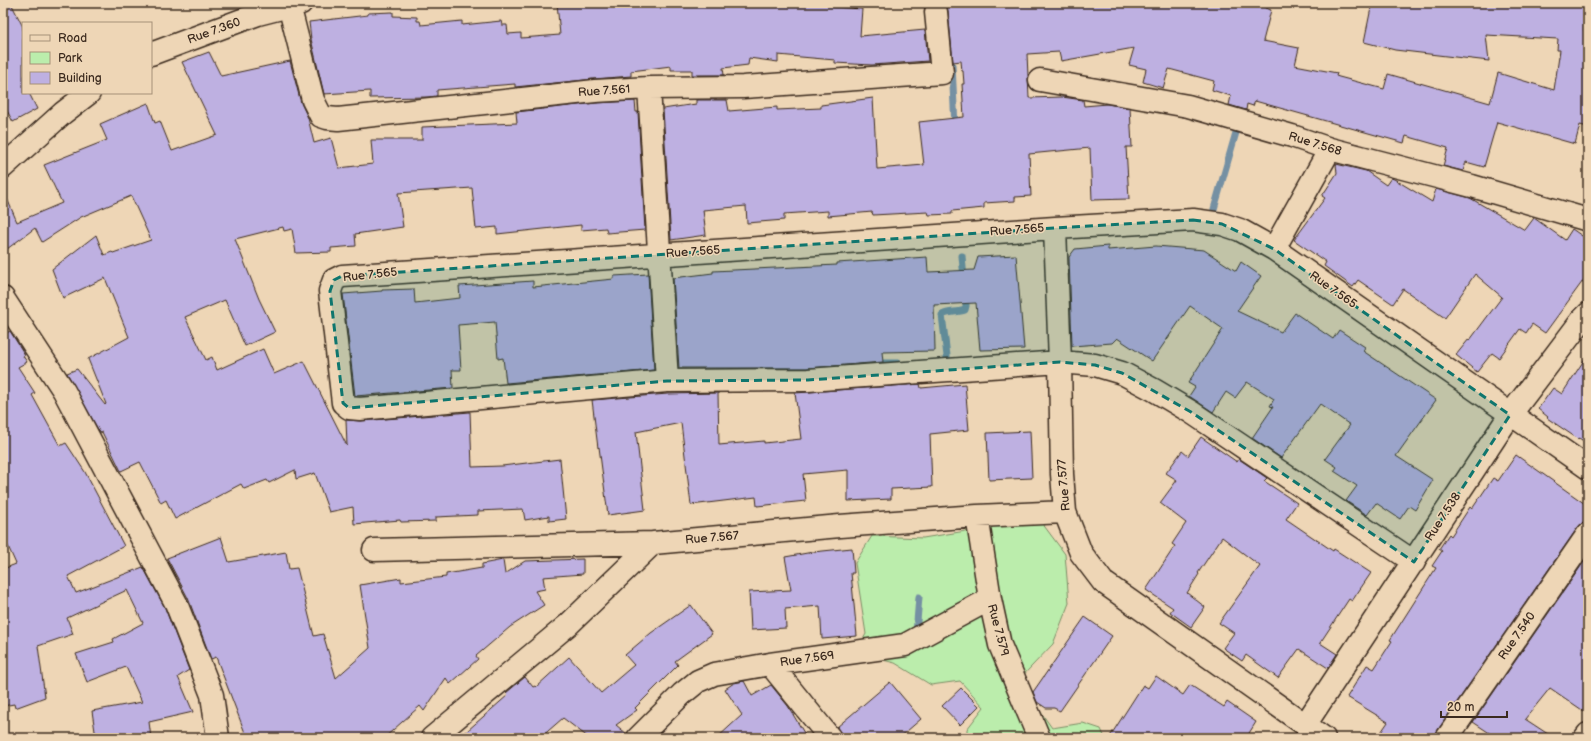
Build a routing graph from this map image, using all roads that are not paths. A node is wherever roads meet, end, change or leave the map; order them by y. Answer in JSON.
{"nodes":[{"id":1,"x":295,"y":4,"type":"edge"},
{"id":2,"x":936,"y":12,"type":"dead end"},
{"id":3,"x":152,"y":54,"type":"edge"},
{"id":4,"x":1040,"y":80,"type":"dead end"},
{"id":5,"x":649,"y":88,"type":"junction"},
{"id":6,"x":88,"y":94,"type":"edge"},
{"id":7,"x":1330,"y":149,"type":"junction"},
{"id":8,"x":3,"y":167,"type":"edge"},
{"id":9,"x":1588,"y":220,"type":"edge"},
{"id":10,"x":1055,"y":228,"type":"junction"},
{"id":11,"x":1274,"y":249,"type":"junction"},
{"id":12,"x":658,"y":254,"type":"junction"},
{"id":13,"x":3,"y":298,"type":"edge"},
{"id":14,"x":1588,"y":314,"type":"edge"},
{"id":15,"x":1060,"y":362,"type":"junction"},
{"id":16,"x":667,"y":381,"type":"junction"},
{"id":17,"x":1510,"y":415,"type":"junction"},
{"id":18,"x":1588,"y":468,"type":"edge"},
{"id":19,"x":1066,"y":512,"type":"junction"},
{"id":20,"x":977,"y":516,"type":"junction"},
{"id":21,"x":1588,"y":534,"type":"edge"},
{"id":22,"x":653,"y":543,"type":"junction"},
{"id":23,"x":374,"y":550,"type":"dead end"},
{"id":24,"x":1414,"y":562,"type":"junction"},
{"id":25,"x":990,"y":599,"type":"junction"},
{"id":26,"x":770,"y":664,"type":"junction"},
{"id":27,"x":1305,"y":725,"type":"junction"},
{"id":28,"x":1588,"y":734,"type":"edge"},
{"id":29,"x":645,"y":736,"type":"edge"},
{"id":30,"x":218,"y":738,"type":"edge"},
{"id":31,"x":432,"y":738,"type":"edge"},
{"id":32,"x":830,"y":738,"type":"edge"},
{"id":33,"x":1039,"y":738,"type":"edge"},
{"id":34,"x":1324,"y":738,"type":"edge"},
{"id":35,"x":1447,"y":738,"type":"edge"},
{"id":36,"x":1585,"y":738,"type":"edge"}],
"edges":[{"from":1,"to":3,"type":"street","name":"Rue 7.360"},
{"from":1,"to":5,"type":"street","name":"Rue 7.561"},
{"from":2,"to":5,"type":"street","name":"Rue 7.561"},
{"from":4,"to":7,"type":"street","name":"Rue 7.568"},
{"from":5,"to":12,"type":"street"},
{"from":6,"to":8,"type":"street"},
{"from":7,"to":9,"type":"street","name":"Rue 7.568"},
{"from":7,"to":11,"type":"street"},
{"from":10,"to":11,"type":"street","name":"Rue 7.565"},
{"from":10,"to":12,"type":"street","name":"Rue 7.565"},
{"from":10,"to":15,"type":"street","name":"Rue 7.577"},
{"from":11,"to":17,"type":"street","name":"Rue 7.565"},
{"from":12,"to":16,"type":"street"},
{"from":12,"to":16,"type":"street","name":"Rue 7.565"},
{"from":13,"to":30,"type":"street"},
{"from":14,"to":17,"type":"street","name":"Rue 7.538"},
{"from":15,"to":16,"type":"street","name":"Rue 7.565"},
{"from":15,"to":19,"type":"street","name":"Rue 7.577"},
{"from":15,"to":24,"type":"street","name":"Rue 7.565"},
{"from":17,"to":18,"type":"street","name":"Rue 7.565"},
{"from":17,"to":24,"type":"street","name":"Rue 7.538"},
{"from":19,"to":20,"type":"street","name":"Rue 7.567"},
{"from":19,"to":27,"type":"street","name":"Rue 7.577"},
{"from":20,"to":22,"type":"street","name":"Rue 7.567"},
{"from":20,"to":25,"type":"street","name":"Rue 7.579"},
{"from":21,"to":35,"type":"street","name":"Rue 7.540"},
{"from":22,"to":23,"type":"street","name":"Rue 7.567"},
{"from":22,"to":31,"type":"street"},
{"from":24,"to":27,"type":"street","name":"Rue 7.538"},
{"from":25,"to":26,"type":"street","name":"Rue 7.569"},
{"from":25,"to":33,"type":"street","name":"Rue 7.579"},
{"from":26,"to":29,"type":"street","name":"Rue 7.569"},
{"from":26,"to":32,"type":"street"},
{"from":27,"to":34,"type":"street","name":"Rue 7.577"},
{"from":28,"to":36,"type":"street"}]}
